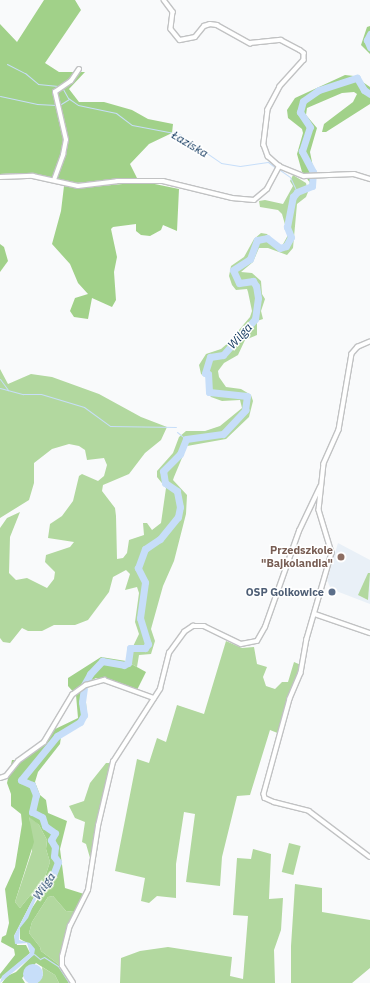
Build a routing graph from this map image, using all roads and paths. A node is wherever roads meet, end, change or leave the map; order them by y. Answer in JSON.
{"nodes":[{"id":1,"x":164,"y":0,"type":"edge"},
{"id":2,"x":79,"y":69,"type":"dead end"},
{"id":3,"x":279,"y":166,"type":"junction"},
{"id":4,"x":0,"y":177,"type":"edge"},
{"id":5,"x":370,"y":179,"type":"edge"},
{"id":6,"x":54,"y":180,"type":"junction"},
{"id":7,"x":370,"y":342,"type":"edge"},
{"id":8,"x":320,"y":486,"type":"junction"},
{"id":9,"x":315,"y":614,"type":"junction"},
{"id":10,"x":370,"y":633,"type":"edge"},
{"id":11,"x":154,"y":698,"type":"junction"},
{"id":12,"x":0,"y":778,"type":"edge"},
{"id":13,"x":370,"y":857,"type":"edge"},
{"id":14,"x":73,"y":983,"type":"edge"}],
"edges":[{"from":1,"to":3,"type":"street"},
{"from":2,"to":6,"type":"street"},
{"from":3,"to":5,"type":"street"},
{"from":3,"to":6,"type":"street"},
{"from":4,"to":6,"type":"street"},
{"from":7,"to":8,"type":"street"},
{"from":8,"to":9,"type":"street"},
{"from":8,"to":11,"type":"street"},
{"from":9,"to":10,"type":"street"},
{"from":9,"to":13,"type":"street"},
{"from":11,"to":12,"type":"street"},
{"from":11,"to":14,"type":"street"}]}
